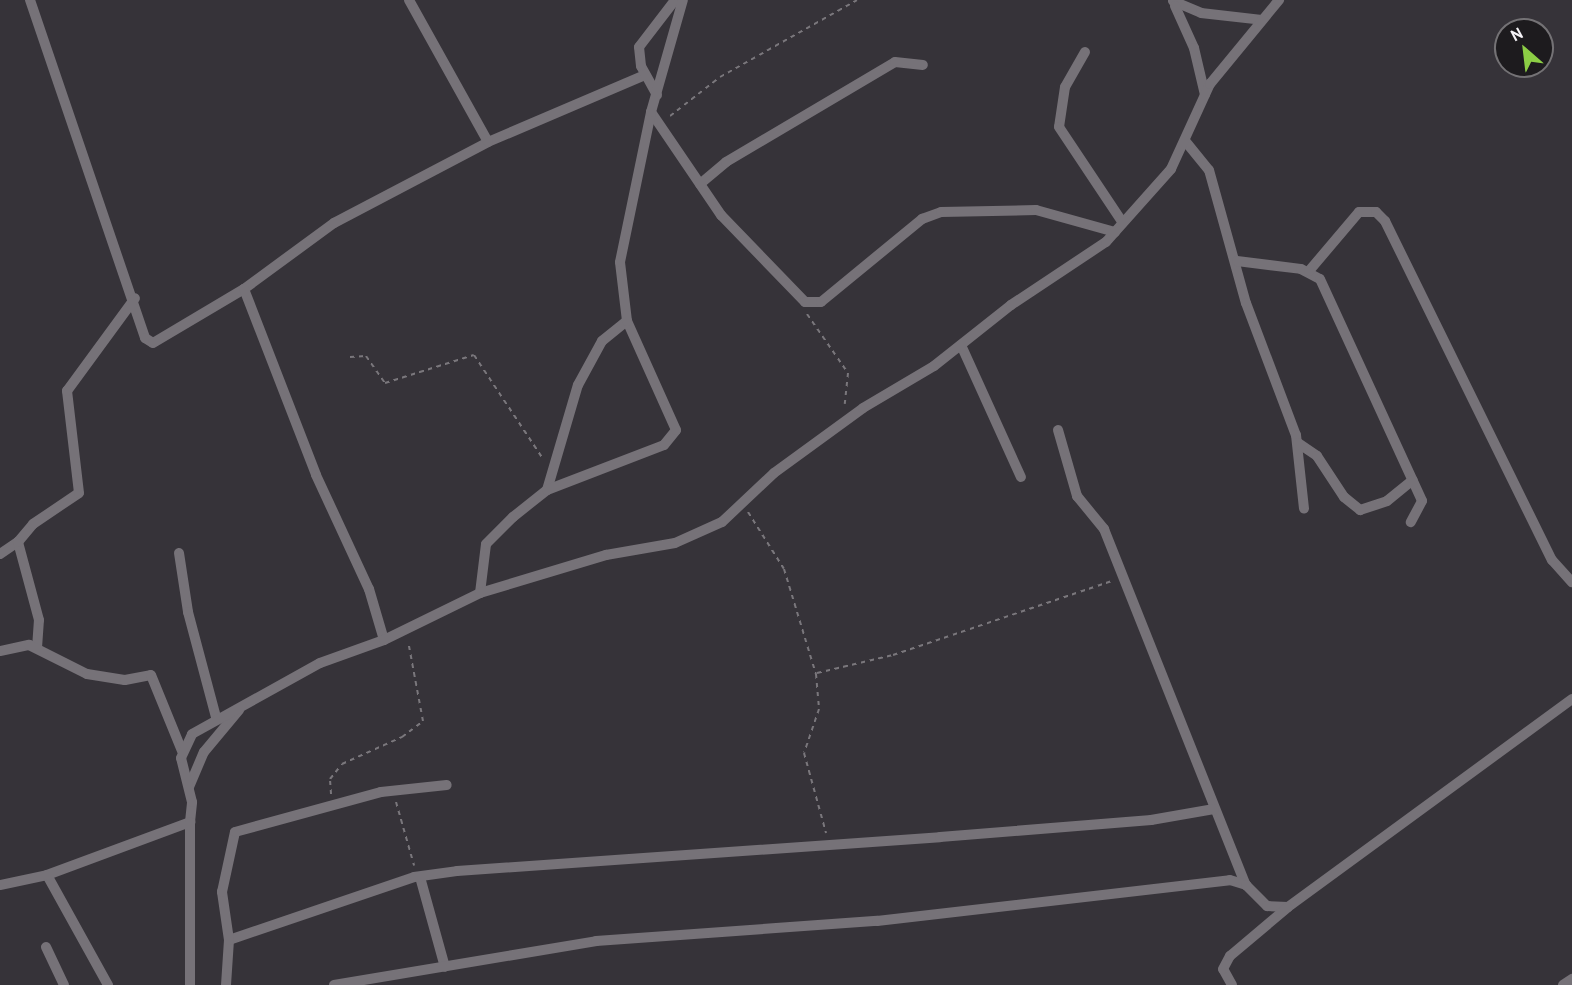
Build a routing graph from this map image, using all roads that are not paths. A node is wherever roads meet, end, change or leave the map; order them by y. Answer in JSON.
{"nodes":[{"id":1,"x":30,"y":0,"type":"edge"},
{"id":2,"x":409,"y":0,"type":"edge"},
{"id":3,"x":675,"y":0,"type":"edge"},
{"id":4,"x":683,"y":0,"type":"edge"},
{"id":5,"x":1279,"y":0,"type":"edge"},
{"id":6,"x":1174,"y":3,"type":"edge"},
{"id":7,"x":1262,"y":20,"type":"junction"},
{"id":8,"x":1085,"y":52,"type":"dead end"},
{"id":9,"x":923,"y":65,"type":"dead end"},
{"id":10,"x":645,"y":75,"type":"junction"},
{"id":11,"x":657,"y":95,"type":"junction"},
{"id":12,"x":1205,"y":95,"type":"junction"},
{"id":13,"x":651,"y":112,"type":"junction"},
{"id":14,"x":488,"y":142,"type":"junction"},
{"id":15,"x":1186,"y":142,"type":"junction"},
{"id":16,"x":700,"y":184,"type":"junction"},
{"id":17,"x":1123,"y":223,"type":"junction"},
{"id":18,"x":1115,"y":232,"type":"junction"},
{"id":19,"x":1236,"y":261,"type":"junction"},
{"id":20,"x":1309,"y":271,"type":"junction"},
{"id":21,"x":244,"y":290,"type":"junction"},
{"id":22,"x":135,"y":298,"type":"junction"},
{"id":23,"x":627,"y":321,"type":"junction"},
{"id":24,"x":961,"y":345,"type":"junction"},
{"id":25,"x":1058,"y":430,"type":"dead end"},
{"id":26,"x":1298,"y":443,"type":"junction"},
{"id":27,"x":1021,"y":477,"type":"dead end"},
{"id":28,"x":1413,"y":480,"type":"junction"},
{"id":29,"x":547,"y":490,"type":"junction"},
{"id":30,"x":1304,"y":509,"type":"dead end"},
{"id":31,"x":1411,"y":522,"type":"dead end"},
{"id":32,"x":18,"y":542,"type":"junction"},
{"id":33,"x":179,"y":553,"type":"dead end"},
{"id":34,"x":0,"y":554,"type":"edge"},
{"id":35,"x":1572,"y":582,"type":"edge"},
{"id":36,"x":480,"y":593,"type":"junction"},
{"id":37,"x":384,"y":640,"type":"junction"},
{"id":38,"x":37,"y":648,"type":"junction"},
{"id":39,"x":0,"y":651,"type":"edge"},
{"id":40,"x":1572,"y":699,"type":"edge"},
{"id":41,"x":243,"y":706,"type":"junction"},
{"id":42,"x":216,"y":717,"type":"junction"},
{"id":43,"x":182,"y":751,"type":"junction"},
{"id":44,"x":447,"y":785,"type":"dead end"},
{"id":45,"x":189,"y":787,"type":"junction"},
{"id":46,"x":1214,"y":809,"type":"junction"},
{"id":47,"x":190,"y":822,"type":"junction"},
{"id":48,"x":47,"y":875,"type":"junction"},
{"id":49,"x":419,"y":877,"type":"junction"},
{"id":50,"x":0,"y":885,"type":"edge"},
{"id":51,"x":1246,"y":885,"type":"junction"},
{"id":52,"x":1288,"y":907,"type":"junction"},
{"id":53,"x":229,"y":940,"type":"junction"},
{"id":54,"x":46,"y":947,"type":"dead end"},
{"id":55,"x":445,"y":967,"type":"junction"},
{"id":56,"x":1572,"y":979,"type":"edge"},
{"id":57,"x":64,"y":985,"type":"edge"},
{"id":58,"x":108,"y":985,"type":"edge"},
{"id":59,"x":190,"y":985,"type":"edge"},
{"id":60,"x":226,"y":985,"type":"edge"},
{"id":61,"x":334,"y":985,"type":"edge"},
{"id":62,"x":1232,"y":985,"type":"edge"},
{"id":63,"x":1563,"y":985,"type":"edge"}],
"edges":[{"from":1,"to":22,"type":"street"},
{"from":2,"to":14,"type":"street"},
{"from":3,"to":10,"type":"street"},
{"from":4,"to":11,"type":"street"},
{"from":5,"to":7,"type":"street"},
{"from":6,"to":7,"type":"street"},
{"from":6,"to":12,"type":"street"},
{"from":7,"to":12,"type":"street"},
{"from":8,"to":17,"type":"street"},
{"from":9,"to":16,"type":"street"},
{"from":10,"to":11,"type":"street"},
{"from":10,"to":14,"type":"street"},
{"from":11,"to":13,"type":"street"},
{"from":12,"to":15,"type":"street"},
{"from":13,"to":16,"type":"street"},
{"from":13,"to":23,"type":"street"},
{"from":14,"to":21,"type":"street"},
{"from":15,"to":17,"type":"street"},
{"from":15,"to":19,"type":"street"},
{"from":16,"to":18,"type":"street"},
{"from":17,"to":18,"type":"street"},
{"from":18,"to":24,"type":"street"},
{"from":19,"to":20,"type":"street"},
{"from":19,"to":26,"type":"street"},
{"from":20,"to":28,"type":"street"},
{"from":20,"to":35,"type":"street"},
{"from":21,"to":22,"type":"street"},
{"from":21,"to":37,"type":"street"},
{"from":22,"to":32,"type":"street"},
{"from":23,"to":29,"type":"street"},
{"from":23,"to":29,"type":"street"},
{"from":24,"to":27,"type":"street"},
{"from":24,"to":36,"type":"street"},
{"from":25,"to":46,"type":"street"},
{"from":26,"to":28,"type":"street"},
{"from":26,"to":30,"type":"street"},
{"from":28,"to":31,"type":"street"},
{"from":29,"to":36,"type":"street"},
{"from":32,"to":34,"type":"street"},
{"from":32,"to":38,"type":"street"},
{"from":33,"to":42,"type":"street"},
{"from":36,"to":37,"type":"street"},
{"from":37,"to":41,"type":"street"},
{"from":38,"to":39,"type":"street"},
{"from":38,"to":43,"type":"street"},
{"from":40,"to":52,"type":"street"},
{"from":41,"to":42,"type":"street"},
{"from":41,"to":45,"type":"street"},
{"from":42,"to":43,"type":"street"},
{"from":43,"to":45,"type":"street"},
{"from":44,"to":53,"type":"street"},
{"from":45,"to":47,"type":"street"},
{"from":46,"to":49,"type":"street"},
{"from":46,"to":51,"type":"street"},
{"from":47,"to":48,"type":"street"},
{"from":47,"to":59,"type":"street"},
{"from":48,"to":50,"type":"street"},
{"from":48,"to":58,"type":"street"},
{"from":49,"to":53,"type":"street"},
{"from":49,"to":55,"type":"street"},
{"from":51,"to":52,"type":"street"},
{"from":51,"to":55,"type":"street"},
{"from":52,"to":62,"type":"street"},
{"from":53,"to":60,"type":"street"},
{"from":54,"to":57,"type":"street"},
{"from":55,"to":61,"type":"street"},
{"from":56,"to":63,"type":"street"}]}
